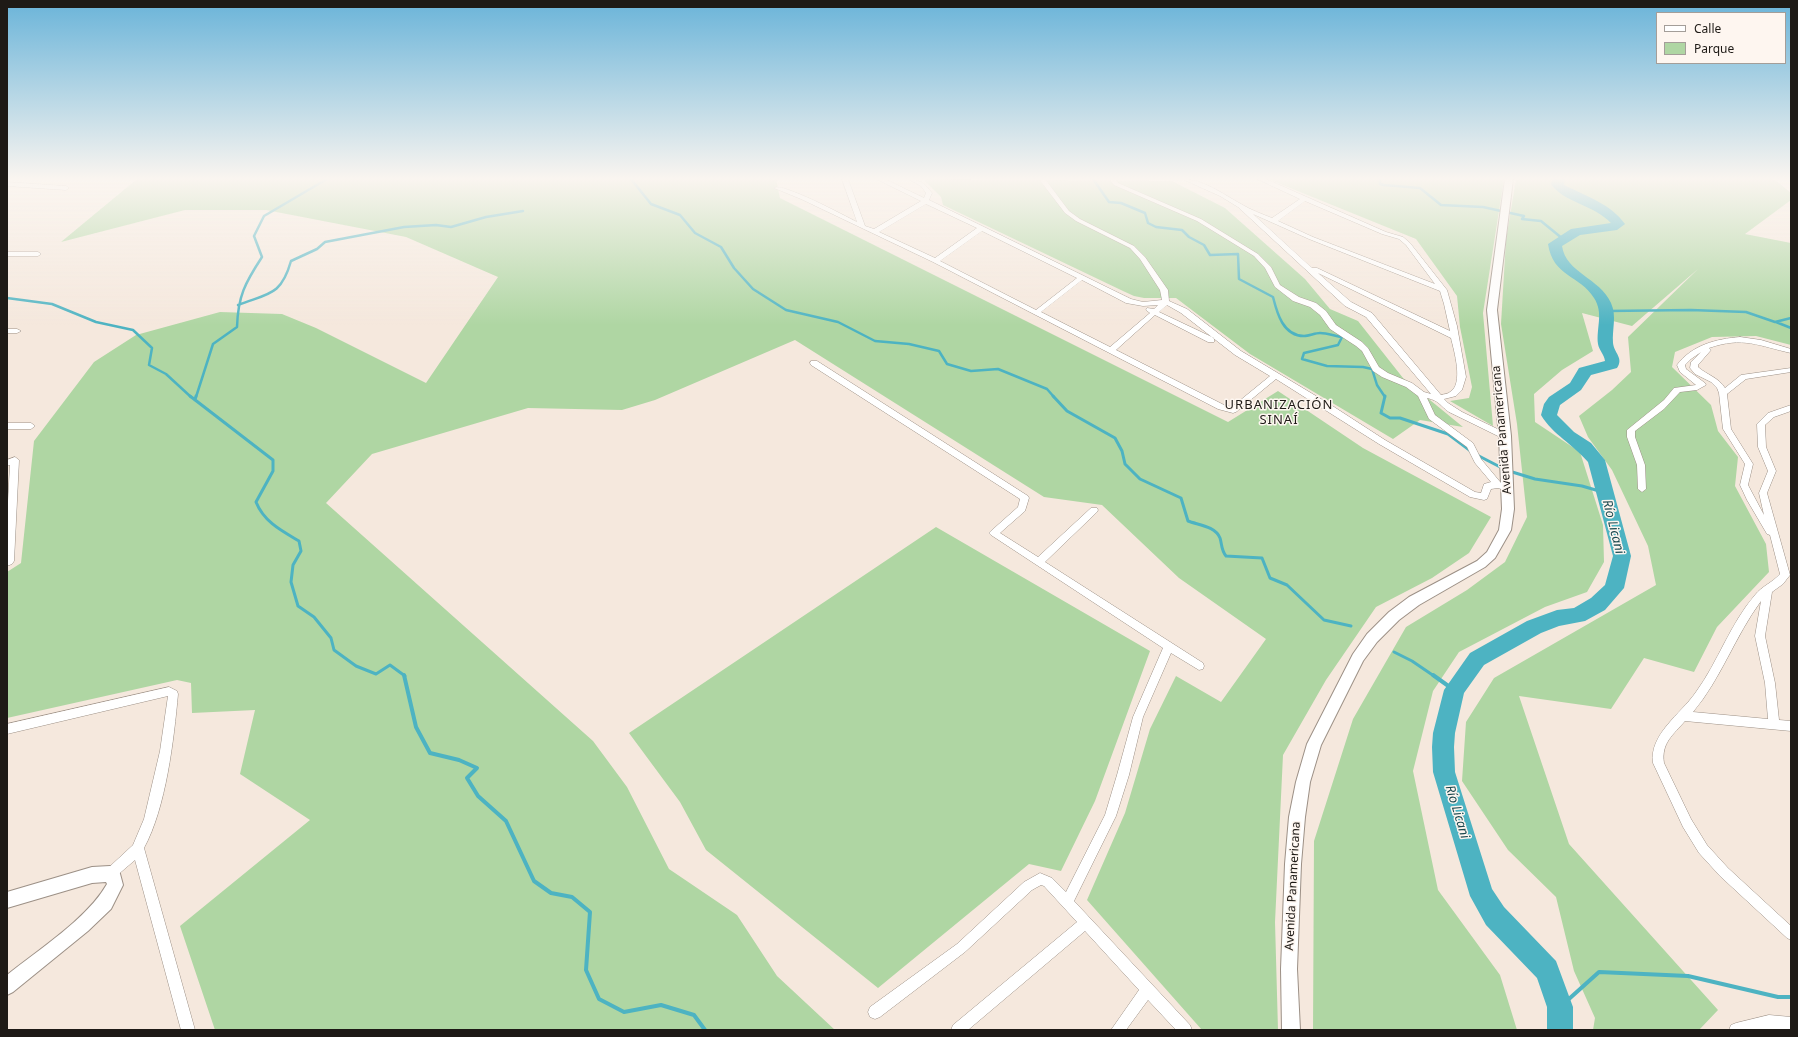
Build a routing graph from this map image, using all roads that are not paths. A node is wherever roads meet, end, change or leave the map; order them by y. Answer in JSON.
{"nodes":[{"id":1,"x":863,"y":227,"type":"edge"},
{"id":2,"x":882,"y":227,"type":"edge"},
{"id":3,"x":1093,"y":227,"type":"edge"},
{"id":4,"x":1211,"y":227,"type":"edge"},
{"id":5,"x":1265,"y":227,"type":"edge"},
{"id":6,"x":1289,"y":227,"type":"edge"},
{"id":7,"x":1371,"y":227,"type":"edge"},
{"id":8,"x":1503,"y":227,"type":"edge"},
{"id":9,"x":982,"y":228,"type":"joint"},
{"id":10,"x":874,"y":232,"type":"junction"},
{"id":11,"x":7,"y":254,"type":"edge"},
{"id":12,"x":38,"y":254,"type":"dead end"},
{"id":13,"x":935,"y":261,"type":"junction"},
{"id":14,"x":1308,"y":265,"type":"junction"},
{"id":15,"x":1082,"y":276,"type":"junction"},
{"id":16,"x":1443,"y":290,"type":"junction"},
{"id":17,"x":1130,"y":301,"type":"junction"},
{"id":18,"x":1166,"y":302,"type":"junction"},
{"id":19,"x":1155,"y":312,"type":"junction"},
{"id":20,"x":1036,"y":313,"type":"junction"},
{"id":21,"x":7,"y":331,"type":"edge"},
{"id":22,"x":17,"y":331,"type":"dead end"},
{"id":23,"x":1454,"y":336,"type":"junction"},
{"id":24,"x":1211,"y":340,"type":"dead end"},
{"id":25,"x":1720,"y":342,"type":"junction"},
{"id":26,"x":1110,"y":351,"type":"junction"},
{"id":27,"x":1791,"y":351,"type":"edge"},
{"id":28,"x":814,"y":362,"type":"dead end"},
{"id":29,"x":1791,"y":370,"type":"edge"},
{"id":30,"x":1276,"y":375,"type":"junction"},
{"id":31,"x":1723,"y":393,"type":"junction"},
{"id":32,"x":1420,"y":394,"type":"junction"},
{"id":33,"x":1439,"y":398,"type":"junction"},
{"id":34,"x":1791,"y":408,"type":"edge"},
{"id":35,"x":7,"y":426,"type":"edge"},
{"id":36,"x":31,"y":426,"type":"dead end"},
{"id":37,"x":1505,"y":436,"type":"junction"},
{"id":38,"x":7,"y":463,"type":"edge"},
{"id":39,"x":1504,"y":486,"type":"junction"},
{"id":40,"x":1642,"y":488,"type":"dead end"},
{"id":41,"x":1094,"y":510,"type":"dead end"},
{"id":42,"x":1778,"y":545,"type":"junction"},
{"id":43,"x":7,"y":562,"type":"edge"},
{"id":44,"x":1039,"y":562,"type":"junction"},
{"id":45,"x":1768,"y":588,"type":"junction"},
{"id":46,"x":1169,"y":647,"type":"junction"},
{"id":47,"x":1199,"y":666,"type":"dead end"},
{"id":48,"x":1683,"y":716,"type":"junction"},
{"id":49,"x":1774,"y":724,"type":"junction"},
{"id":50,"x":1791,"y":726,"type":"edge"},
{"id":51,"x":7,"y":730,"type":"edge"},
{"id":52,"x":138,"y":848,"type":"junction"},
{"id":53,"x":110,"y":874,"type":"junction"},
{"id":54,"x":7,"y":900,"type":"edge"},
{"id":55,"x":1067,"y":903,"type":"junction"},
{"id":56,"x":1085,"y":922,"type":"junction"},
{"id":57,"x":1791,"y":934,"type":"edge"},
{"id":58,"x":7,"y":986,"type":"edge"},
{"id":59,"x":1148,"y":989,"type":"junction"},
{"id":60,"x":875,"y":1012,"type":"dead end"},
{"id":61,"x":1791,"y":1024,"type":"edge"},
{"id":62,"x":188,"y":1030,"type":"edge"},
{"id":63,"x":958,"y":1030,"type":"edge"},
{"id":64,"x":1118,"y":1030,"type":"edge"},
{"id":65,"x":1185,"y":1030,"type":"edge"},
{"id":66,"x":1291,"y":1030,"type":"edge"},
{"id":67,"x":1736,"y":1030,"type":"edge"}],
"edges":[{"from":1,"to":10,"type":"street"},
{"from":2,"to":10,"type":"street"},
{"from":3,"to":18,"type":"street"},
{"from":4,"to":32,"type":"street"},
{"from":5,"to":14,"type":"street"},
{"from":6,"to":16,"type":"street"},
{"from":7,"to":16,"type":"street"},
{"from":8,"to":37,"type":"main road","name":"Avenida Panamericana"},
{"from":9,"to":13,"type":"street"},
{"from":9,"to":15,"type":"street"},
{"from":10,"to":13,"type":"street"},
{"from":11,"to":12,"type":"street"},
{"from":13,"to":20,"type":"street"},
{"from":14,"to":23,"type":"street"},
{"from":14,"to":33,"type":"street"},
{"from":15,"to":17,"type":"street"},
{"from":15,"to":20,"type":"street"},
{"from":16,"to":23,"type":"street"},
{"from":17,"to":18,"type":"street"},
{"from":17,"to":19,"type":"street"},
{"from":18,"to":19,"type":"street"},
{"from":18,"to":30,"type":"street"},
{"from":19,"to":24,"type":"street"},
{"from":19,"to":26,"type":"street"},
{"from":20,"to":26,"type":"street"},
{"from":21,"to":22,"type":"street"},
{"from":23,"to":33,"type":"street"},
{"from":25,"to":27,"type":"street"},
{"from":25,"to":31,"type":"street"},
{"from":25,"to":40,"type":"street"},
{"from":26,"to":30,"type":"street"},
{"from":28,"to":44,"type":"street"},
{"from":29,"to":31,"type":"street"},
{"from":30,"to":39,"type":"street"},
{"from":31,"to":42,"type":"street"},
{"from":32,"to":33,"type":"street"},
{"from":32,"to":39,"type":"street"},
{"from":33,"to":37,"type":"street"},
{"from":34,"to":42,"type":"street"},
{"from":35,"to":36,"type":"street"},
{"from":37,"to":39,"type":"main road","name":"Avenida Panamericana"},
{"from":38,"to":43,"type":"street"},
{"from":39,"to":66,"type":"main road","name":"Avenida Panamericana"},
{"from":41,"to":44,"type":"street"},
{"from":42,"to":45,"type":"street"},
{"from":44,"to":46,"type":"street"},
{"from":45,"to":48,"type":"street"},
{"from":45,"to":49,"type":"street"},
{"from":46,"to":47,"type":"street"},
{"from":46,"to":55,"type":"street"},
{"from":48,"to":49,"type":"street"},
{"from":48,"to":57,"type":"street"},
{"from":49,"to":50,"type":"street"},
{"from":51,"to":52,"type":"street"},
{"from":52,"to":53,"type":"street"},
{"from":52,"to":62,"type":"street"},
{"from":53,"to":54,"type":"main road"},
{"from":53,"to":58,"type":"main road"},
{"from":55,"to":56,"type":"street"},
{"from":55,"to":60,"type":"street"},
{"from":56,"to":59,"type":"street"},
{"from":56,"to":63,"type":"street"},
{"from":59,"to":64,"type":"street"},
{"from":59,"to":65,"type":"street"},
{"from":61,"to":67,"type":"street"}]}
